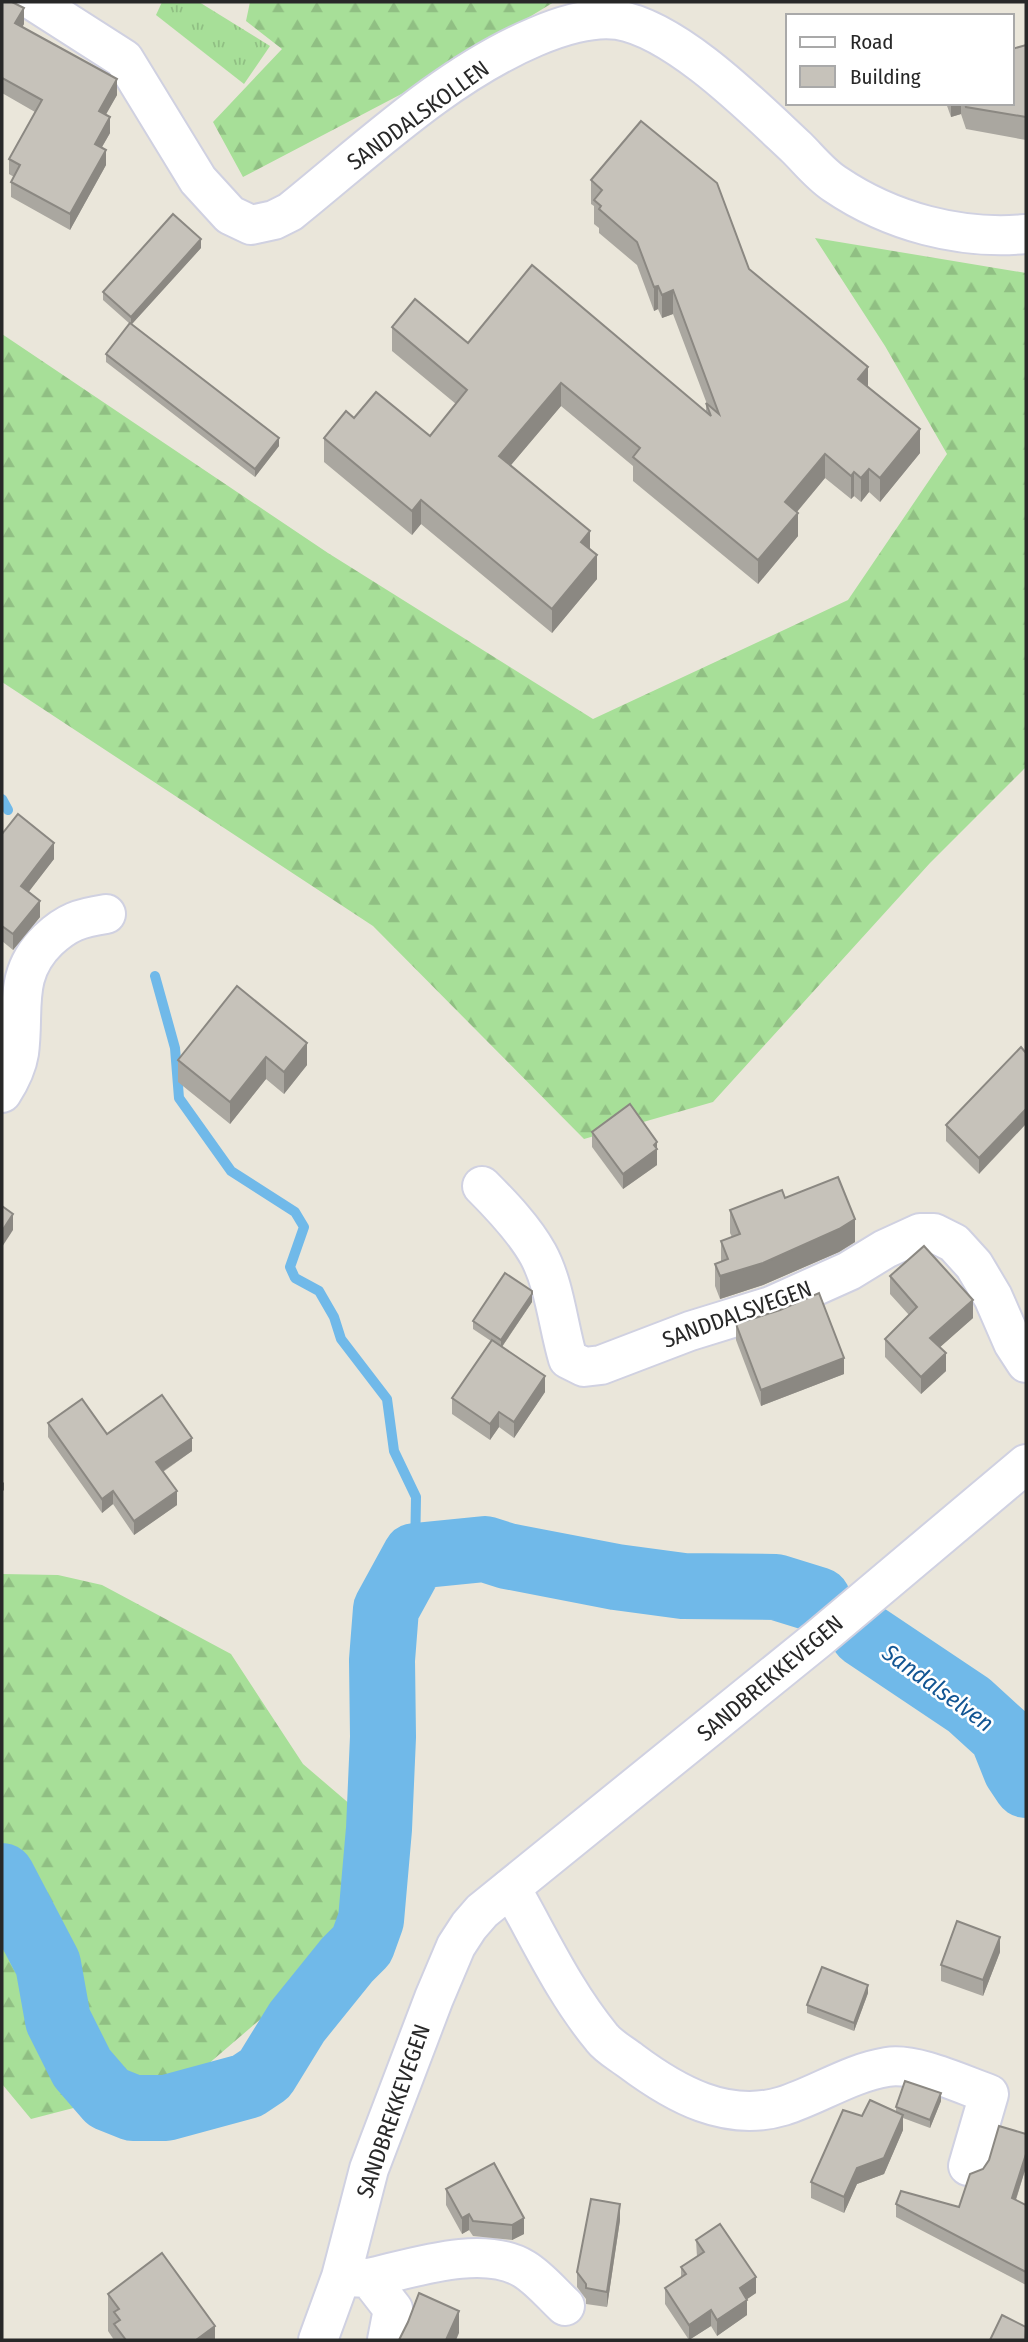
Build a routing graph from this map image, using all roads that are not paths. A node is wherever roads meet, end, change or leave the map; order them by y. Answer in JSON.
{"nodes":[{"id":1,"x":54,"y":7,"type":"edge"},
{"id":2,"x":1026,"y":234,"type":"edge"},
{"id":3,"x":106,"y":914,"type":"dead end"},
{"id":4,"x":2,"y":1093,"type":"edge"},
{"id":5,"x":482,"y":1186,"type":"dead end"},
{"id":6,"x":1026,"y":1363,"type":"edge"},
{"id":7,"x":1026,"y":1464,"type":"edge"},
{"id":8,"x":511,"y":1888,"type":"junction"},
{"id":9,"x":968,"y":2166,"type":"dead end"},
{"id":10,"x":355,"y":2278,"type":"junction"},
{"id":11,"x":565,"y":2306,"type":"dead end"},
{"id":12,"x":318,"y":2340,"type":"edge"},
{"id":13,"x":387,"y":2340,"type":"edge"}],
"edges":[{"from":1,"to":2,"type":"street","name":"SANDDALSKOLLEN"},
{"from":3,"to":4,"type":"street"},
{"from":5,"to":6,"type":"street","name":"SANDDALSVEGEN"},
{"from":7,"to":8,"type":"street","name":"SANDBREKKEVEGEN"},
{"from":8,"to":9,"type":"street"},
{"from":8,"to":10,"type":"street","name":"SANDBREKKEVEGEN"},
{"from":10,"to":11,"type":"street"},
{"from":10,"to":12,"type":"street","name":"SANDBREKKEVEGEN"},
{"from":10,"to":13,"type":"street"}]}
